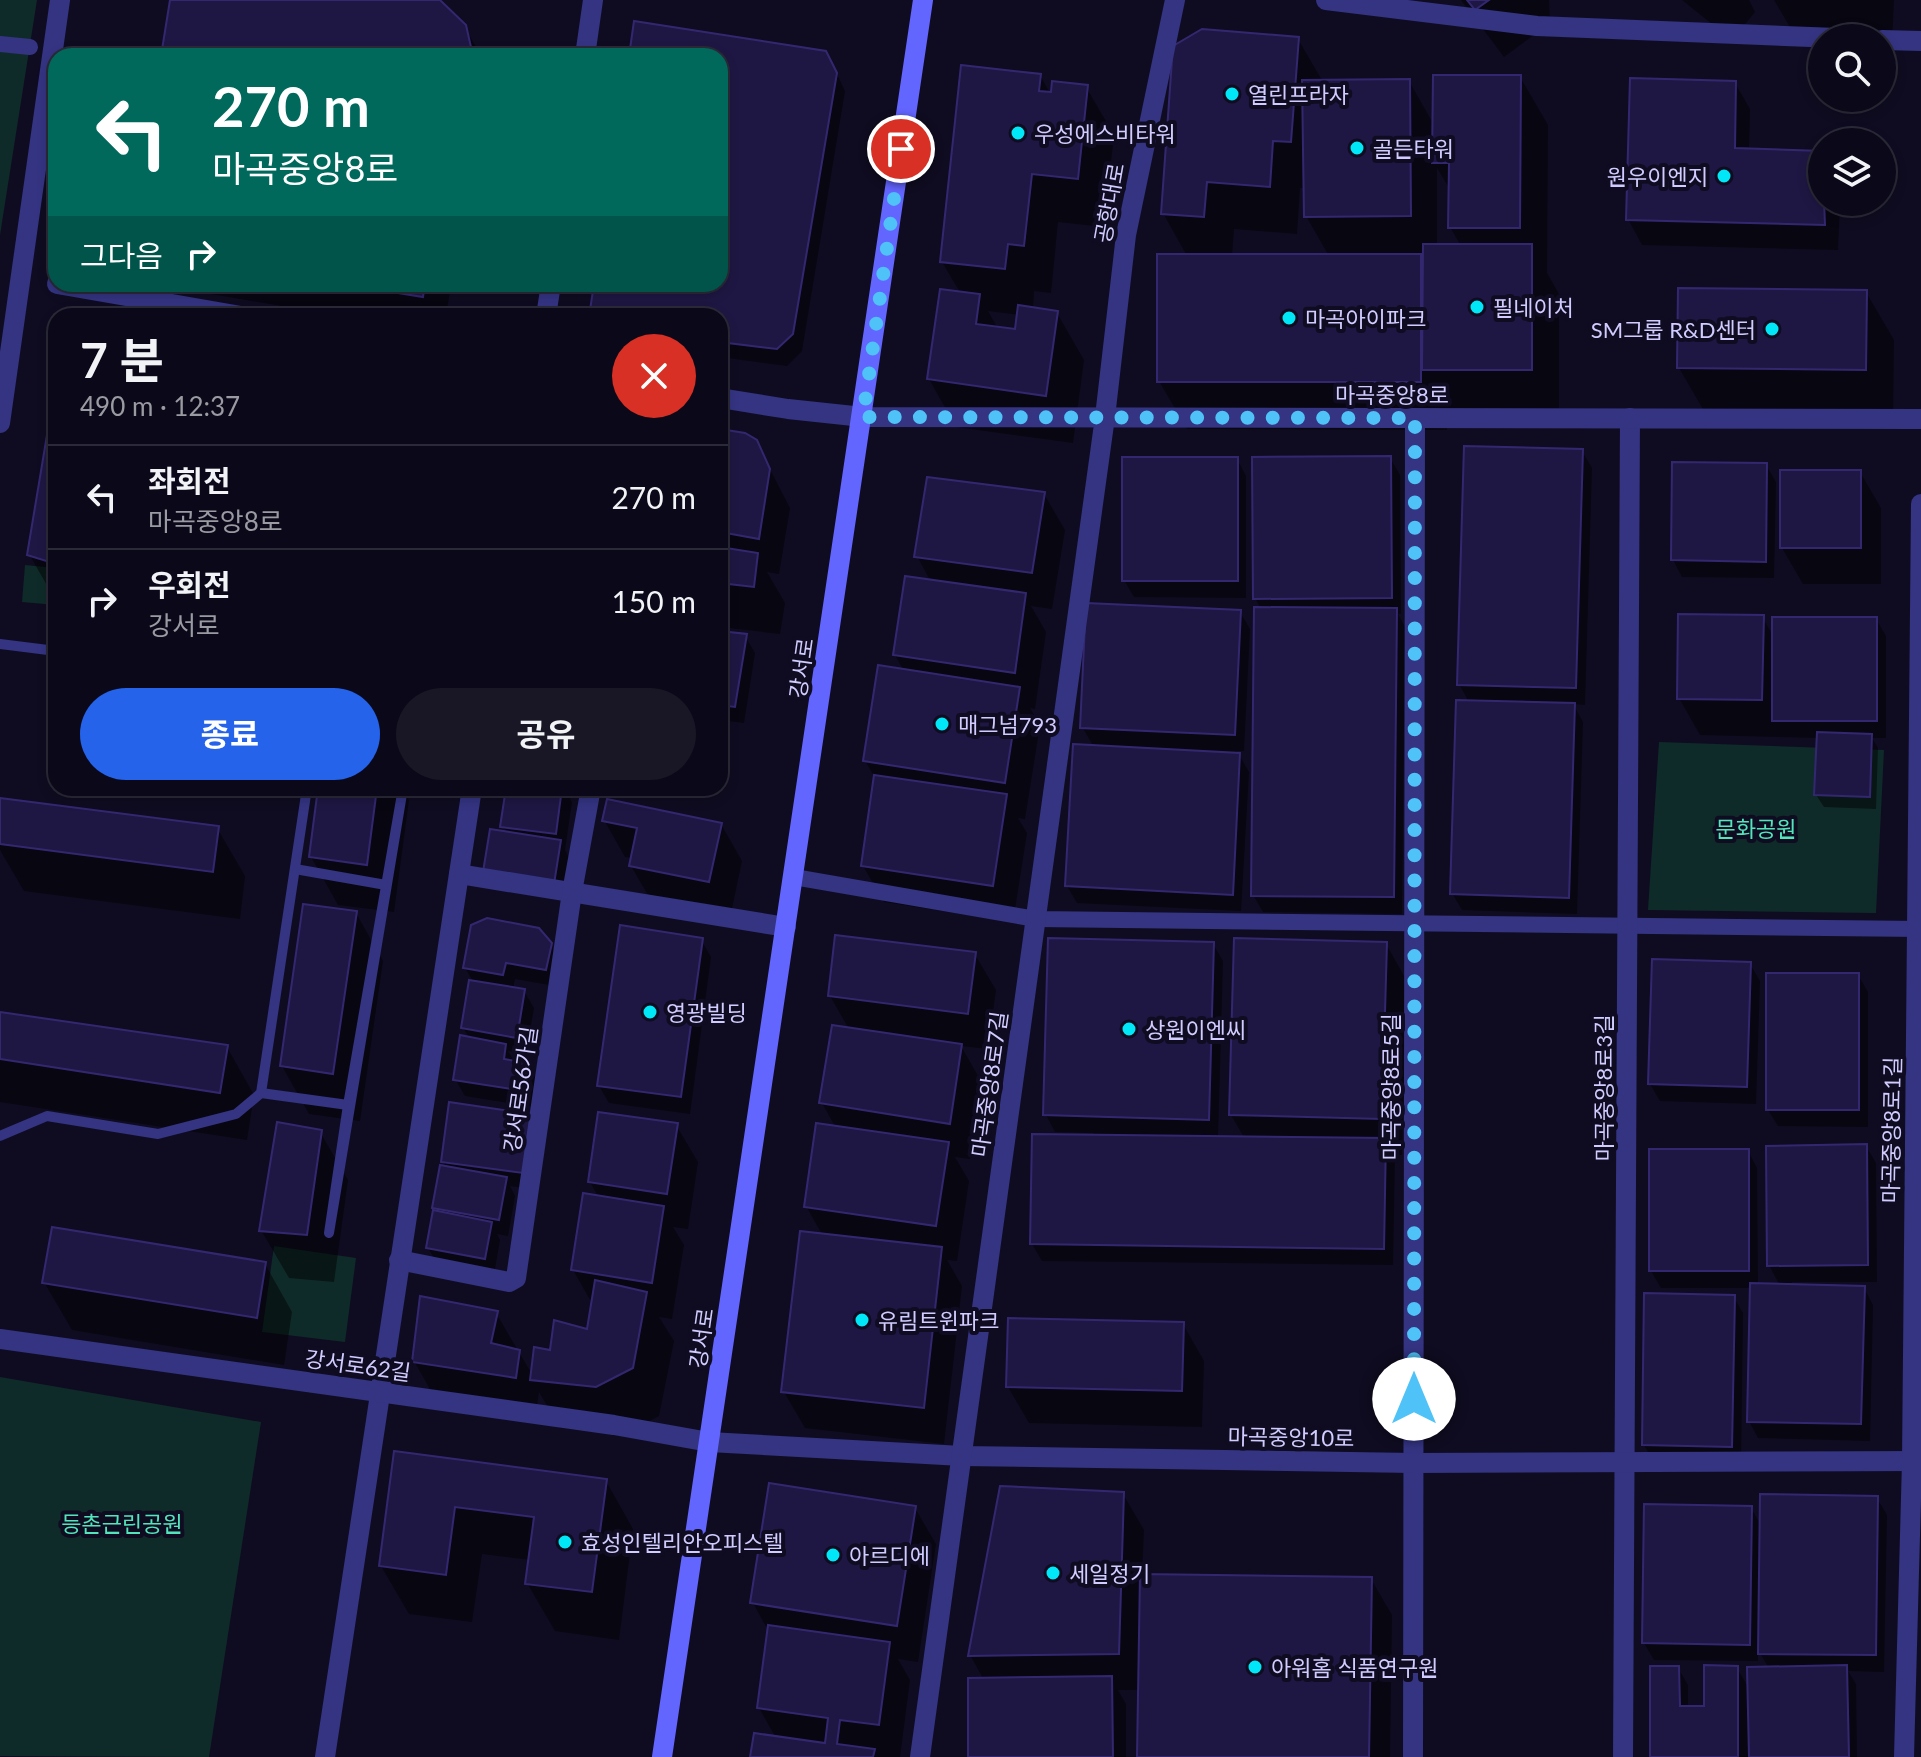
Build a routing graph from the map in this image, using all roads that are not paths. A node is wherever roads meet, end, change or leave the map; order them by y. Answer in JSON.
{"nodes":[{"id":1,"x":60,"y":0,"type":"edge"},
{"id":2,"x":593,"y":0,"type":"edge"},
{"id":3,"x":923,"y":0,"type":"edge"},
{"id":4,"x":1175,"y":0,"type":"edge"},
{"id":5,"x":1326,"y":0,"type":"edge"},
{"id":6,"x":1808,"y":37,"type":"edge"},
{"id":7,"x":1896,"y":40,"type":"edge"},
{"id":8,"x":1921,"y":41,"type":"edge"},
{"id":9,"x":0,"y":44,"type":"edge"},
{"id":10,"x":30,"y":47,"type":"dead end"},
{"id":11,"x":53,"y":48,"type":"edge"},
{"id":12,"x":586,"y":48,"type":"edge"},
{"id":13,"x":48,"y":86,"type":"edge"},
{"id":14,"x":21,"y":278,"type":"junction"},
{"id":15,"x":48,"y":283,"type":"edge"},
{"id":16,"x":102,"y":292,"type":"edge"},
{"id":17,"x":195,"y":308,"type":"edge"},
{"id":18,"x":728,"y":399,"type":"edge"},
{"id":19,"x":863,"y":417,"type":"junction"},
{"id":20,"x":1105,"y":417,"type":"junction"},
{"id":21,"x":1415,"y":418,"type":"junction"},
{"id":22,"x":1630,"y":418,"type":"junction"},
{"id":23,"x":1921,"y":419,"type":"edge"},
{"id":24,"x":0,"y":423,"type":"edge"},
{"id":25,"x":1921,"y":504,"type":"edge"},
{"id":26,"x":0,"y":644,"type":"edge"},
{"id":27,"x":48,"y":650,"type":"edge"},
{"id":28,"x":306,"y":796,"type":"edge"},
{"id":29,"x":403,"y":796,"type":"edge"},
{"id":30,"x":403,"y":796,"type":"edge"},
{"id":31,"x":471,"y":796,"type":"edge"},
{"id":32,"x":590,"y":796,"type":"edge"},
{"id":33,"x":295,"y":869,"type":"junction"},
{"id":34,"x":459,"y":874,"type":"junction"},
{"id":35,"x":794,"y":877,"type":"junction"},
{"id":36,"x":386,"y":885,"type":"junction"},
{"id":37,"x":572,"y":892,"type":"junction"},
{"id":38,"x":1036,"y":919,"type":"junction"},
{"id":39,"x":1415,"y":923,"type":"junction"},
{"id":40,"x":1628,"y":926,"type":"junction"},
{"id":41,"x":786,"y":927,"type":"junction"},
{"id":42,"x":1919,"y":929,"type":"edge"},
{"id":43,"x":261,"y":1093,"type":"junction"},
{"id":44,"x":348,"y":1105,"type":"junction"},
{"id":45,"x":0,"y":1136,"type":"edge"},
{"id":46,"x":399,"y":1260,"type":"junction"},
{"id":47,"x":0,"y":1339,"type":"edge"},
{"id":48,"x":379,"y":1392,"type":"junction"},
{"id":49,"x":709,"y":1442,"type":"junction"},
{"id":50,"x":962,"y":1456,"type":"junction"},
{"id":51,"x":1917,"y":1461,"type":"edge"},
{"id":52,"x":1414,"y":1463,"type":"junction"},
{"id":53,"x":1626,"y":1463,"type":"junction"},
{"id":54,"x":325,"y":1757,"type":"edge"},
{"id":55,"x":662,"y":1757,"type":"edge"},
{"id":56,"x":920,"y":1757,"type":"edge"},
{"id":57,"x":1413,"y":1757,"type":"edge"},
{"id":58,"x":1623,"y":1757,"type":"edge"},
{"id":59,"x":1904,"y":1757,"type":"edge"}],
"edges":[{"from":1,"to":11,"type":"street"},
{"from":2,"to":12,"type":"street"},
{"from":3,"to":19,"type":"main road","name":"강서로"},
{"from":4,"to":20,"type":"street","name":"공항대로"},
{"from":5,"to":6,"type":"street"},
{"from":7,"to":8,"type":"street"},
{"from":9,"to":10,"type":"street"},
{"from":13,"to":14,"type":"street"},
{"from":14,"to":15,"type":"street"},
{"from":14,"to":24,"type":"street"},
{"from":16,"to":17,"type":"street"},
{"from":18,"to":19,"type":"street"},
{"from":19,"to":20,"type":"street","name":"마곡중앙8로"},
{"from":19,"to":35,"type":"main road","name":"강서로"},
{"from":20,"to":21,"type":"street","name":"마곡중앙8로"},
{"from":20,"to":38,"type":"street","name":"마곡중앙8로7길"},
{"from":21,"to":22,"type":"street","name":"마곡중앙8로"},
{"from":21,"to":39,"type":"street","name":"마곡중앙8로5길"},
{"from":22,"to":23,"type":"street","name":"마곡중앙8로"},
{"from":22,"to":40,"type":"street","name":"마곡중앙8로3길"},
{"from":25,"to":42,"type":"street","name":"마곡중앙8로1길"},
{"from":26,"to":27,"type":"lane"},
{"from":28,"to":33,"type":"lane"},
{"from":29,"to":36,"type":"lane"},
{"from":30,"to":44,"type":"lane"},
{"from":31,"to":34,"type":"street"},
{"from":32,"to":37,"type":"street","name":"강서로56가길"},
{"from":33,"to":36,"type":"lane"},
{"from":33,"to":43,"type":"lane"},
{"from":34,"to":37,"type":"street"},
{"from":34,"to":46,"type":"street"},
{"from":35,"to":38,"type":"street"},
{"from":35,"to":41,"type":"main road","name":"강서로"},
{"from":36,"to":44,"type":"lane"},
{"from":37,"to":41,"type":"street"},
{"from":37,"to":46,"type":"street","name":"강서로56가길"},
{"from":38,"to":39,"type":"street"},
{"from":38,"to":50,"type":"street","name":"마곡중앙8로7길"},
{"from":39,"to":40,"type":"street"},
{"from":39,"to":52,"type":"street","name":"마곡중앙8로5길"},
{"from":40,"to":42,"type":"street"},
{"from":40,"to":53,"type":"street","name":"마곡중앙8로3길"},
{"from":41,"to":49,"type":"main road","name":"강서로"},
{"from":42,"to":51,"type":"street","name":"마곡중앙8로1길"},
{"from":43,"to":44,"type":"lane"},
{"from":43,"to":45,"type":"lane"},
{"from":46,"to":48,"type":"street"},
{"from":47,"to":48,"type":"street","name":"강서로62길"},
{"from":48,"to":49,"type":"street","name":"강서로62길"},
{"from":48,"to":54,"type":"street"},
{"from":49,"to":50,"type":"street","name":"마곡중앙10로"},
{"from":49,"to":55,"type":"main road","name":"강서로"},
{"from":50,"to":52,"type":"street","name":"마곡중앙10로"},
{"from":50,"to":56,"type":"street","name":"마곡중앙8로7길"},
{"from":51,"to":53,"type":"street","name":"마곡중앙10로"},
{"from":51,"to":59,"type":"street","name":"마곡중앙8로1길"},
{"from":52,"to":53,"type":"street","name":"마곡중앙10로"},
{"from":52,"to":57,"type":"street","name":"마곡중앙8로5길"},
{"from":53,"to":58,"type":"street","name":"마곡중앙8로3길"}]}
